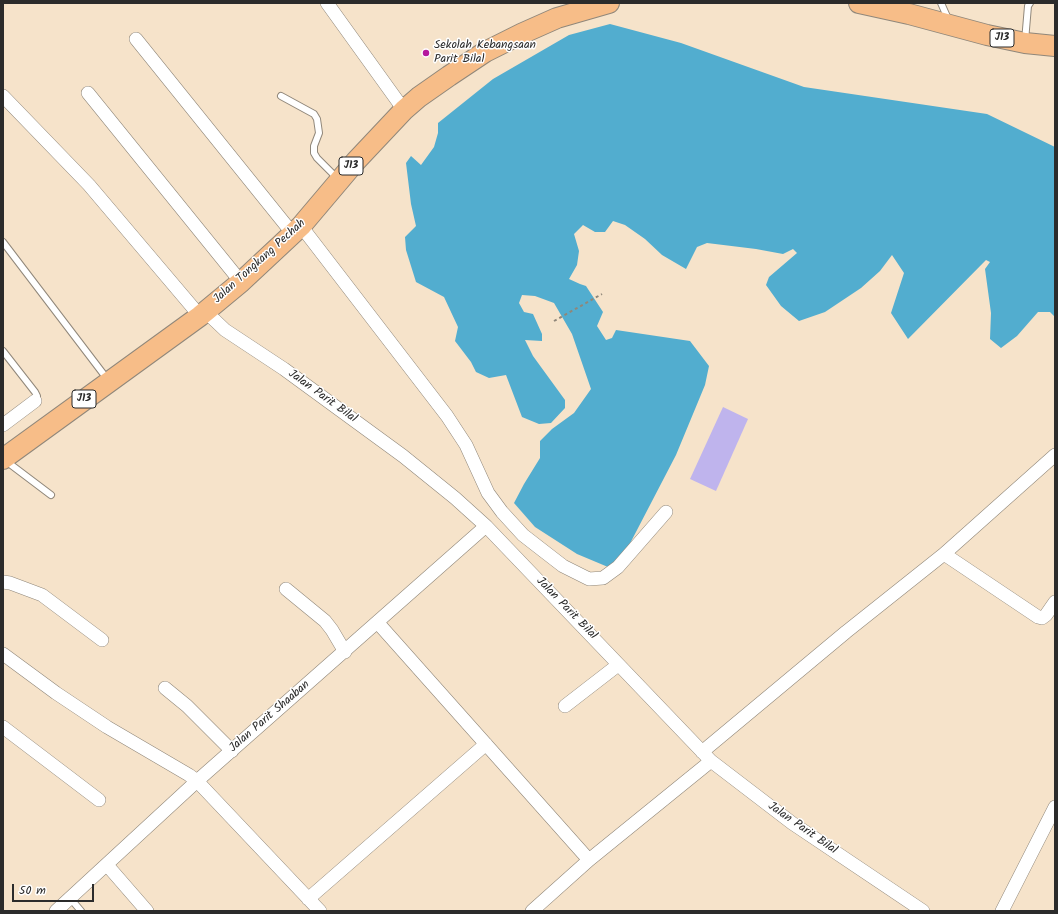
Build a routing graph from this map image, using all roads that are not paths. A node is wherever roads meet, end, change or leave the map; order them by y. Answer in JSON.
{"nodes":[{"id":1,"x":326,"y":3,"type":"edge"},
{"id":2,"x":606,"y":3,"type":"edge"},
{"id":3,"x":859,"y":3,"type":"edge"},
{"id":4,"x":942,"y":3,"type":"edge"},
{"id":5,"x":1030,"y":3,"type":"edge"},
{"id":6,"x":950,"y":25,"type":"junction"},
{"id":7,"x":136,"y":39,"type":"dead end"},
{"id":8,"x":1025,"y":43,"type":"junction"},
{"id":9,"x":1055,"y":46,"type":"edge"},
{"id":10,"x":88,"y":93,"type":"dead end"},
{"id":11,"x":3,"y":96,"type":"edge"},
{"id":12,"x":281,"y":96,"type":"dead end"},
{"id":13,"x":404,"y":110,"type":"junction"},
{"id":14,"x":340,"y":180,"type":"junction"},
{"id":15,"x":297,"y":230,"type":"junction"},
{"id":16,"x":3,"y":242,"type":"edge"},
{"id":17,"x":241,"y":282,"type":"junction"},
{"id":18,"x":202,"y":313,"type":"junction"},
{"id":19,"x":4,"y":355,"type":"edge"},
{"id":20,"x":109,"y":382,"type":"junction"},
{"id":21,"x":35,"y":401,"type":"joint"},
{"id":22,"x":3,"y":425,"type":"edge"},
{"id":23,"x":1055,"y":455,"type":"edge"},
{"id":24,"x":3,"y":458,"type":"edge"},
{"id":25,"x":51,"y":495,"type":"dead end"},
{"id":26,"x":666,"y":512,"type":"dead end"},
{"id":27,"x":486,"y":526,"type":"junction"},
{"id":28,"x":944,"y":554,"type":"junction"},
{"id":29,"x":3,"y":582,"type":"edge"},
{"id":30,"x":286,"y":589,"type":"dead end"},
{"id":31,"x":1055,"y":602,"type":"edge"},
{"id":32,"x":378,"y":623,"type":"junction"},
{"id":33,"x":102,"y":640,"type":"dead end"},
{"id":34,"x":342,"y":647,"type":"junction"},
{"id":35,"x":3,"y":654,"type":"edge"},
{"id":36,"x":618,"y":664,"type":"junction"},
{"id":37,"x":166,"y":688,"type":"dead end"},
{"id":38,"x":565,"y":706,"type":"dead end"},
{"id":39,"x":3,"y":727,"type":"edge"},
{"id":40,"x":486,"y":744,"type":"junction"},
{"id":41,"x":228,"y":746,"type":"junction"},
{"id":42,"x":707,"y":756,"type":"junction"},
{"id":43,"x":192,"y":778,"type":"junction"},
{"id":44,"x":99,"y":800,"type":"dead end"},
{"id":45,"x":1055,"y":807,"type":"edge"},
{"id":46,"x":589,"y":860,"type":"junction"},
{"id":47,"x":107,"y":865,"type":"junction"},
{"id":48,"x":70,"y":898,"type":"junction"},
{"id":49,"x":308,"y":899,"type":"junction"},
{"id":50,"x":56,"y":911,"type":"edge"},
{"id":51,"x":81,"y":911,"type":"edge"},
{"id":52,"x":147,"y":911,"type":"edge"},
{"id":53,"x":320,"y":911,"type":"edge"},
{"id":54,"x":532,"y":911,"type":"edge"},
{"id":55,"x":923,"y":911,"type":"edge"},
{"id":56,"x":1002,"y":911,"type":"edge"}],
"edges":[{"from":1,"to":13,"type":"street"},
{"from":2,"to":13,"type":"main road","name":"Jalan Tongkang Pechah","number":"J13"},
{"from":3,"to":6,"type":"main road","number":"J13"},
{"from":4,"to":6,"type":"lane"},
{"from":5,"to":8,"type":"lane"},
{"from":6,"to":8,"type":"main road","number":"J13"},
{"from":7,"to":15,"type":"street"},
{"from":8,"to":9,"type":"main road","number":"J13"},
{"from":10,"to":17,"type":"street"},
{"from":11,"to":18,"type":"street","name":"Jalan Parit Bilal"},
{"from":12,"to":14,"type":"lane"},
{"from":13,"to":14,"type":"main road","name":"Jalan Tongkang Pechah","number":"J13"},
{"from":14,"to":15,"type":"main road","name":"Jalan Tongkang Pechah","number":"J13"},
{"from":15,"to":17,"type":"main road","name":"Jalan Tongkang Pechah","number":"J13"},
{"from":15,"to":26,"type":"street"},
{"from":16,"to":20,"type":"lane"},
{"from":17,"to":18,"type":"main road","name":"Jalan Tongkang Pechah","number":"J13"},
{"from":18,"to":20,"type":"main road","name":"Jalan Tongkang Pechah","number":"J13"},
{"from":18,"to":27,"type":"street","name":"Jalan Parit Bilal"},
{"from":19,"to":21,"type":"lane"},
{"from":20,"to":24,"type":"main road","name":"Jalan Tongkang Pechah","number":"J13"},
{"from":21,"to":22,"type":"street"},
{"from":23,"to":28,"type":"street"},
{"from":24,"to":25,"type":"lane"},
{"from":27,"to":32,"type":"street","name":"Jalan Parit Shaaban"},
{"from":27,"to":36,"type":"street","name":"Jalan Parit Bilal"},
{"from":28,"to":31,"type":"street"},
{"from":28,"to":42,"type":"street"},
{"from":29,"to":33,"type":"street"},
{"from":30,"to":34,"type":"street"},
{"from":32,"to":34,"type":"street","name":"Jalan Parit Shaaban"},
{"from":32,"to":40,"type":"street"},
{"from":34,"to":41,"type":"street","name":"Jalan Parit Shaaban"},
{"from":35,"to":43,"type":"street"},
{"from":36,"to":38,"type":"street"},
{"from":36,"to":42,"type":"street","name":"Jalan Parit Bilal"},
{"from":37,"to":41,"type":"street"},
{"from":39,"to":44,"type":"street"},
{"from":40,"to":46,"type":"street"},
{"from":40,"to":49,"type":"street"},
{"from":41,"to":43,"type":"street","name":"Jalan Parit Shaaban"},
{"from":42,"to":46,"type":"street"},
{"from":42,"to":55,"type":"street","name":"Jalan Parit Bilal"},
{"from":43,"to":47,"type":"street","name":"Jalan Parit Shaaban"},
{"from":43,"to":49,"type":"street"},
{"from":45,"to":56,"type":"street"},
{"from":46,"to":54,"type":"street"},
{"from":47,"to":48,"type":"street","name":"Jalan Parit Shaaban"},
{"from":47,"to":52,"type":"street"},
{"from":48,"to":50,"type":"street","name":"Jalan Parit Shaaban"},
{"from":48,"to":51,"type":"lane"},
{"from":49,"to":53,"type":"street"}]}
